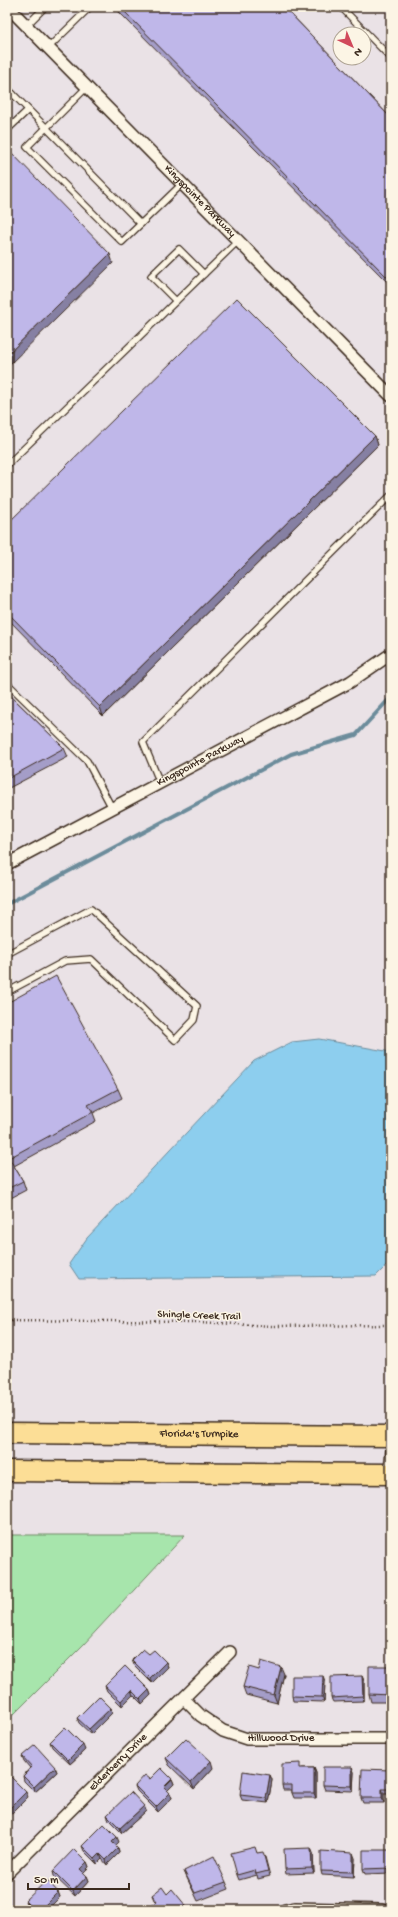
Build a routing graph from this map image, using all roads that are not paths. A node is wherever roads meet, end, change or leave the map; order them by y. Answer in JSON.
{"nodes":[{"id":1,"x":8,"y":7,"type":"edge"},
{"id":2,"x":45,"y":7,"type":"edge"},
{"id":3,"x":90,"y":7,"type":"edge"},
{"id":4,"x":341,"y":7,"type":"edge"},
{"id":5,"x":26,"y":26,"type":"junction"},
{"id":6,"x":48,"y":48,"type":"junction"},
{"id":7,"x":391,"y":58,"type":"edge"},
{"id":8,"x":87,"y":87,"type":"junction"},
{"id":9,"x":7,"y":88,"type":"edge"},
{"id":10,"x":13,"y":94,"type":"junction"},
{"id":11,"x":7,"y":100,"type":"edge"},
{"id":12,"x":28,"y":110,"type":"junction"},
{"id":13,"x":46,"y":128,"type":"junction"},
{"id":14,"x":7,"y":130,"type":"edge"},
{"id":15,"x":182,"y":184,"type":"junction"},
{"id":16,"x":141,"y":224,"type":"junction"},
{"id":17,"x":238,"y":241,"type":"junction"},
{"id":18,"x":204,"y":274,"type":"junction"},
{"id":19,"x":176,"y":301,"type":"junction"},
{"id":20,"x":391,"y":396,"type":"edge"},
{"id":21,"x":7,"y":465,"type":"edge"},
{"id":22,"x":391,"y":495,"type":"edge"},
{"id":23,"x":391,"y":654,"type":"edge"},
{"id":24,"x":7,"y":682,"type":"edge"},
{"id":25,"x":160,"y":783,"type":"junction"},
{"id":26,"x":112,"y":808,"type":"junction"},
{"id":27,"x":7,"y":864,"type":"edge"},
{"id":28,"x":7,"y":954,"type":"edge"},
{"id":29,"x":7,"y":992,"type":"edge"},
{"id":30,"x":7,"y":1433,"type":"edge"},
{"id":31,"x":391,"y":1436,"type":"edge"},
{"id":32,"x":7,"y":1471,"type":"edge"},
{"id":33,"x":389,"y":1474,"type":"edge"},
{"id":34,"x":230,"y":1652,"type":"dead end"},
{"id":35,"x":184,"y":1699,"type":"junction"},
{"id":36,"x":391,"y":1739,"type":"edge"},
{"id":37,"x":7,"y":1874,"type":"edge"},
{"id":38,"x":285,"y":1910,"type":"edge"},
{"id":39,"x":382,"y":1910,"type":"edge"}],
"edges":[{"from":1,"to":5,"type":"street","name":"Kingspointe Parkway"},
{"from":2,"to":5,"type":"lane"},
{"from":3,"to":6,"type":"lane"},
{"from":4,"to":7,"type":"lane"},
{"from":5,"to":6,"type":"street","name":"Kingspointe Parkway"},
{"from":6,"to":8,"type":"street","name":"Kingspointe Parkway"},
{"from":8,"to":13,"type":"lane"},
{"from":8,"to":15,"type":"street","name":"Kingspointe Parkway"},
{"from":9,"to":10,"type":"lane"},
{"from":10,"to":11,"type":"lane"},
{"from":10,"to":12,"type":"lane"},
{"from":12,"to":13,"type":"lane"},
{"from":12,"to":14,"type":"lane"},
{"from":13,"to":16,"type":"lane"},
{"from":13,"to":16,"type":"lane"},
{"from":15,"to":16,"type":"lane"},
{"from":15,"to":17,"type":"street","name":"Kingspointe Parkway"},
{"from":17,"to":18,"type":"lane"},
{"from":17,"to":20,"type":"street","name":"Kingspointe Parkway"},
{"from":18,"to":19,"type":"lane"},
{"from":18,"to":19,"type":"lane"},
{"from":19,"to":21,"type":"lane"},
{"from":22,"to":25,"type":"lane"},
{"from":23,"to":25,"type":"street","name":"Kingspointe Parkway"},
{"from":24,"to":26,"type":"lane"},
{"from":25,"to":26,"type":"street","name":"Kingspointe Parkway"},
{"from":26,"to":27,"type":"street","name":"Kingspointe Parkway"},
{"from":28,"to":29,"type":"lane"},
{"from":30,"to":31,"type":"highway","name":"Florida's Turnpike"},
{"from":31,"to":33,"type":"lane"},
{"from":32,"to":33,"type":"highway"},
{"from":34,"to":35,"type":"street","name":"Elderberry Drive"},
{"from":35,"to":36,"type":"street","name":"Hillwood Drive"},
{"from":35,"to":37,"type":"street","name":"Elderberry Drive"},
{"from":38,"to":39,"type":"street"}]}
